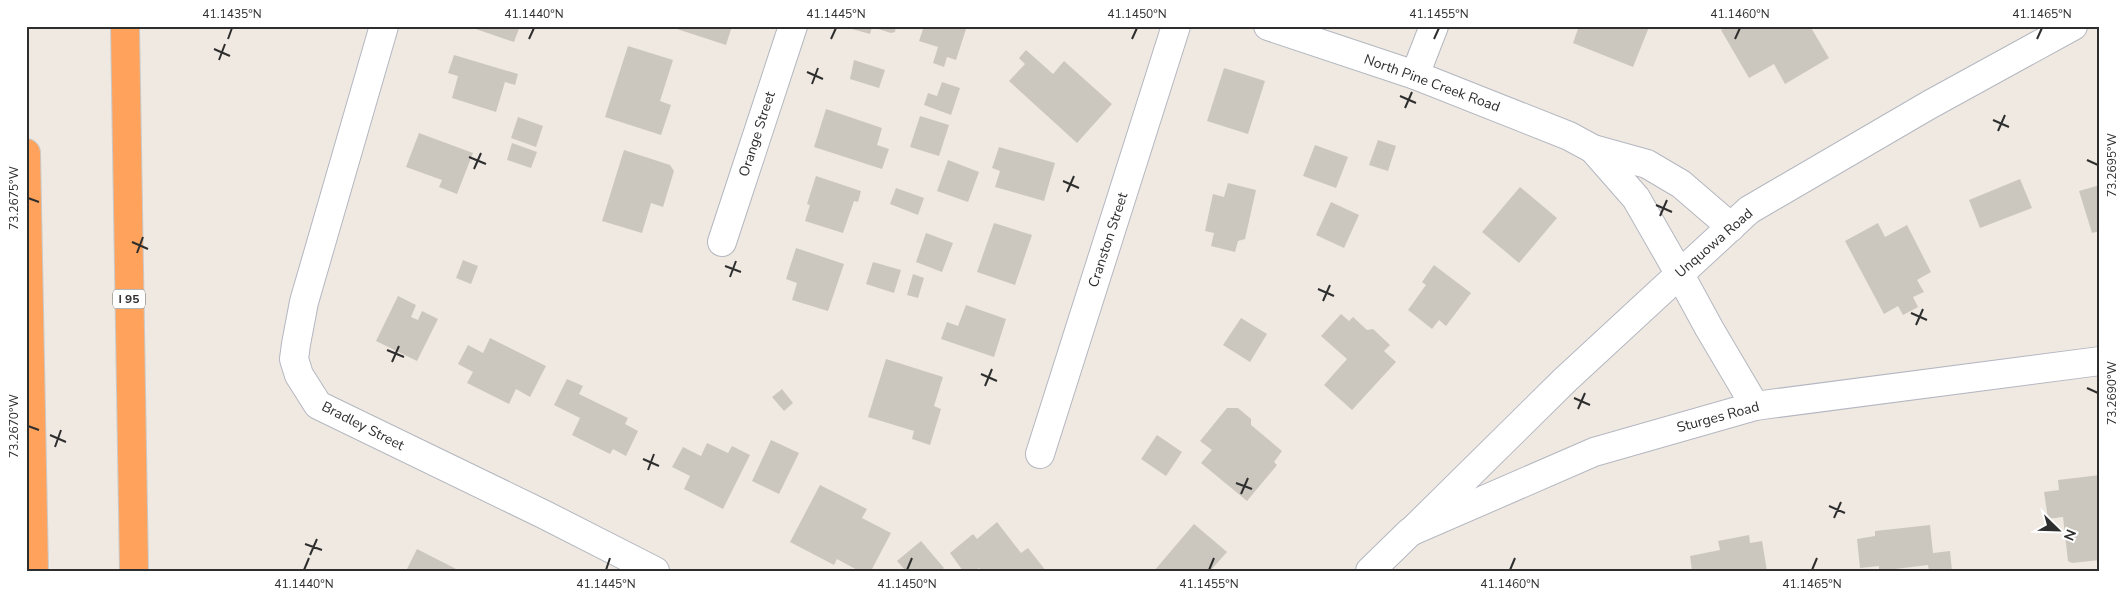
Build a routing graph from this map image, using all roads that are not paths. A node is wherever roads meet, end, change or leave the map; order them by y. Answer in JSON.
{"nodes":[{"id":1,"x":125,"y":26,"type":"edge"},
{"id":2,"x":384,"y":26,"type":"edge"},
{"id":3,"x":793,"y":26,"type":"edge"},
{"id":4,"x":1176,"y":26,"type":"edge"},
{"id":5,"x":1268,"y":26,"type":"edge"},
{"id":6,"x":1434,"y":26,"type":"edge"},
{"id":7,"x":2073,"y":26,"type":"edge"},
{"id":8,"x":1415,"y":75,"type":"junction"},
{"id":9,"x":1593,"y":148,"type":"junction"},
{"id":10,"x":26,"y":153,"type":"edge"},
{"id":11,"x":1731,"y":227,"type":"junction"},
{"id":12,"x":722,"y":242,"type":"dead end"},
{"id":13,"x":1680,"y":273,"type":"junction"},
{"id":14,"x":2100,"y":361,"type":"edge"},
{"id":15,"x":1755,"y":406,"type":"junction"},
{"id":16,"x":131,"y":425,"type":"junction"},
{"id":17,"x":1040,"y":454,"type":"dead end"},
{"id":18,"x":1410,"y":532,"type":"junction"},
{"id":19,"x":34,"y":571,"type":"edge"},
{"id":20,"x":134,"y":571,"type":"edge"},
{"id":21,"x":142,"y":571,"type":"edge"},
{"id":22,"x":655,"y":571,"type":"edge"},
{"id":23,"x":1370,"y":571,"type":"edge"}],
"edges":[{"from":1,"to":16,"type":"highway","number":"I 95"},
{"from":2,"to":22,"type":"street","name":"Bradley Street"},
{"from":3,"to":12,"type":"street","name":"Orange Street"},
{"from":4,"to":17,"type":"street","name":"Cranston Street"},
{"from":5,"to":8,"type":"street","name":"North Pine Creek Road"},
{"from":6,"to":8,"type":"street"},
{"from":7,"to":11,"type":"street","name":"Unquowa Road"},
{"from":8,"to":9,"type":"street","name":"North Pine Creek Road"},
{"from":9,"to":11,"type":"street","name":"North Pine Creek Road"},
{"from":9,"to":13,"type":"street","name":"North Pine Creek Road"},
{"from":10,"to":19,"type":"highway"},
{"from":11,"to":13,"type":"street","name":"Unquowa Road"},
{"from":13,"to":15,"type":"street","name":"North Pine Creek Road"},
{"from":13,"to":18,"type":"street","name":"Unquowa Road"},
{"from":14,"to":15,"type":"street","name":"Sturges Road"},
{"from":15,"to":18,"type":"street","name":"Sturges Road"},
{"from":16,"to":20,"type":"highway","number":"I 95"},
{"from":16,"to":21,"type":"highway"},
{"from":18,"to":23,"type":"street","name":"Sturges Road"}]}
